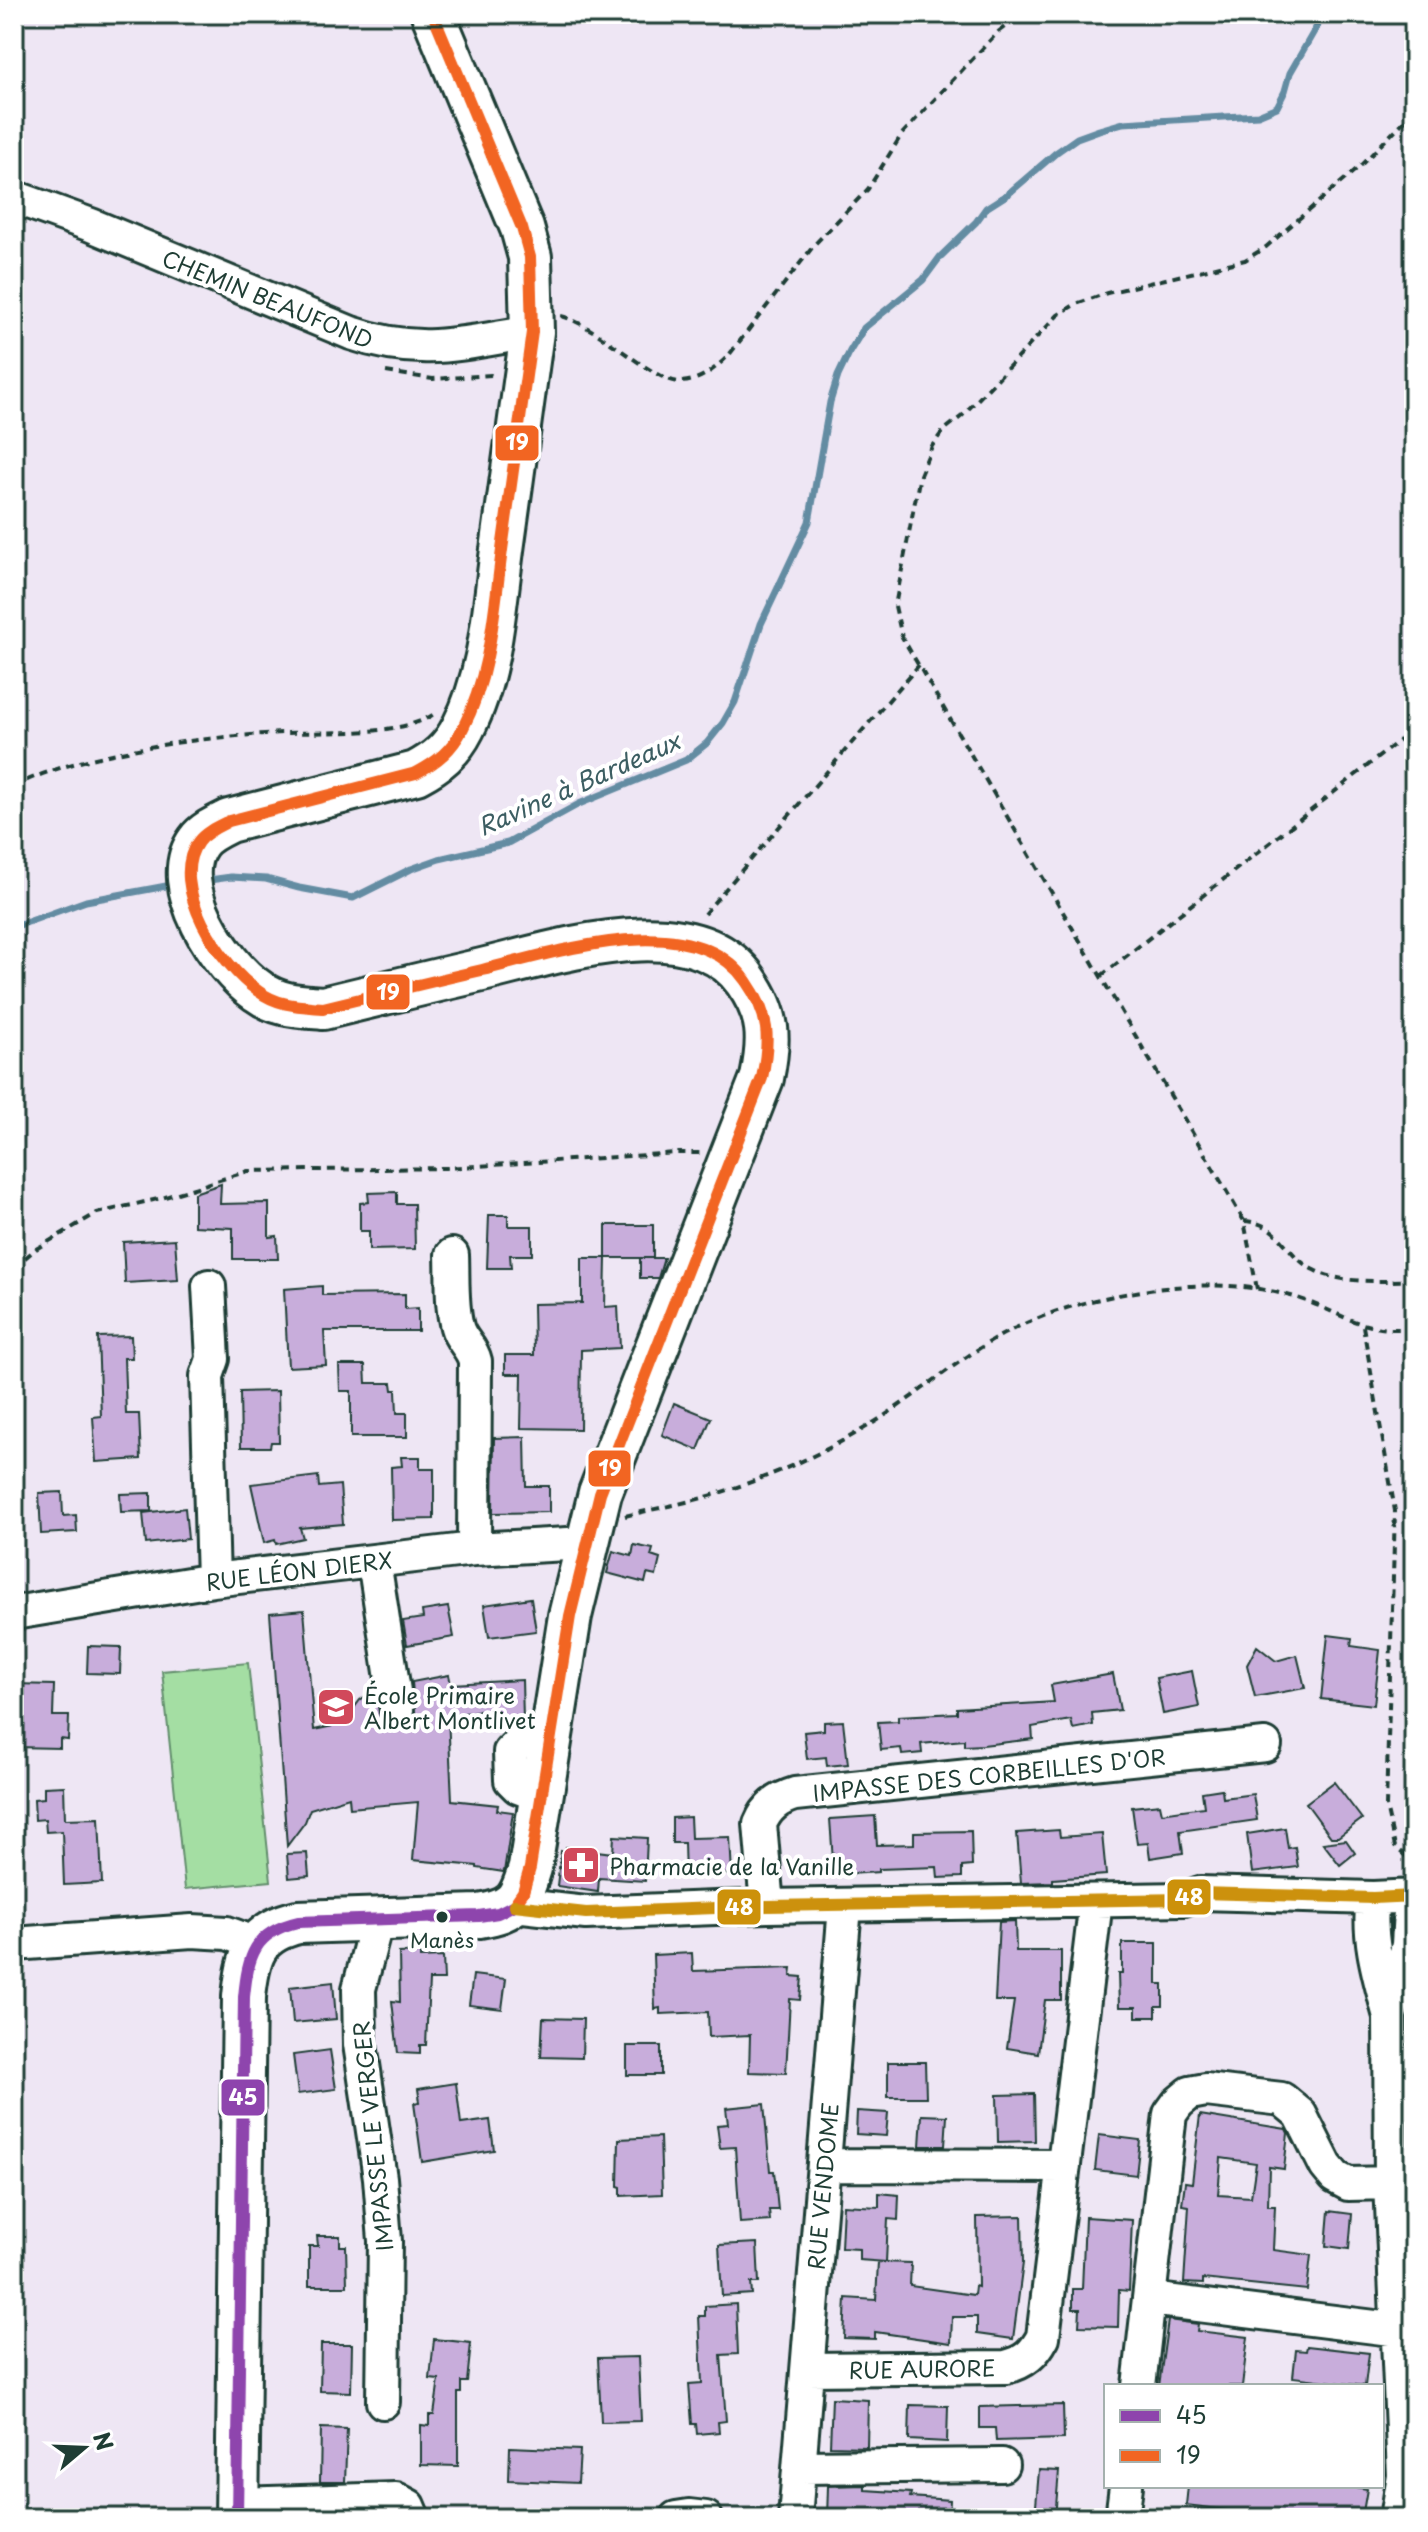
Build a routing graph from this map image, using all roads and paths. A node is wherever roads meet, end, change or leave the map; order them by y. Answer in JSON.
{"nodes":[{"id":1,"x":433,"y":14,"type":"edge"},
{"id":2,"x":1021,"y":14,"type":"edge"},
{"id":3,"x":1414,"y":111,"type":"edge"},
{"id":4,"x":14,"y":197,"type":"edge"},
{"id":5,"x":532,"y":320,"type":"junction"},
{"id":6,"x":374,"y":368,"type":"dead end"},
{"id":7,"x":502,"y":378,"type":"dead end"},
{"id":8,"x":919,"y":665,"type":"junction"},
{"id":9,"x":441,"y":709,"type":"dead end"},
{"id":10,"x":1414,"y":729,"type":"edge"},
{"id":11,"x":14,"y":786,"type":"edge"},
{"id":12,"x":680,"y":942,"type":"junction"},
{"id":13,"x":1101,"y":976,"type":"junction"},
{"id":14,"x":732,"y":1154,"type":"junction"},
{"id":15,"x":1244,"y":1221,"type":"junction"},
{"id":16,"x":452,"y":1255,"type":"dead end"},
{"id":17,"x":14,"y":1267,"type":"edge"},
{"id":18,"x":1414,"y":1281,"type":"edge"},
{"id":19,"x":209,"y":1286,"type":"dead end"},
{"id":20,"x":1257,"y":1289,"type":"junction"},
{"id":21,"x":1363,"y":1326,"type":"junction"},
{"id":22,"x":1414,"y":1328,"type":"edge"},
{"id":23,"x":588,"y":1533,"type":"junction"},
{"id":24,"x":474,"y":1549,"type":"junction"},
{"id":25,"x":374,"y":1561,"type":"junction"},
{"id":26,"x":213,"y":1580,"type":"junction"},
{"id":27,"x":14,"y":1613,"type":"edge"},
{"id":28,"x":397,"y":1711,"type":"dead end"},
{"id":29,"x":1265,"y":1745,"type":"dead end"},
{"id":30,"x":1414,"y":1863,"type":"edge"},
{"id":31,"x":1096,"y":1901,"type":"junction"},
{"id":32,"x":1411,"y":1903,"type":"edge"},
{"id":33,"x":514,"y":1905,"type":"junction"},
{"id":34,"x":1372,"y":1905,"type":"junction"},
{"id":35,"x":767,"y":1906,"type":"junction"},
{"id":36,"x":845,"y":1906,"type":"junction"},
{"id":37,"x":377,"y":1920,"type":"junction"},
{"id":38,"x":14,"y":1944,"type":"edge"},
{"id":39,"x":257,"y":1944,"type":"junction"},
{"id":40,"x":1390,"y":2016,"type":"junction"},
{"id":41,"x":1402,"y":2095,"type":"edge"},
{"id":42,"x":824,"y":2165,"type":"junction"},
{"id":43,"x":1064,"y":2166,"type":"junction"},
{"id":44,"x":1391,"y":2183,"type":"junction"},
{"id":45,"x":1150,"y":2299,"type":"junction"},
{"id":46,"x":1399,"y":2330,"type":"junction"},
{"id":47,"x":808,"y":2369,"type":"junction"},
{"id":48,"x":1139,"y":2384,"type":"edge"},
{"id":49,"x":383,"y":2402,"type":"dead end"},
{"id":50,"x":1002,"y":2465,"type":"dead end"},
{"id":51,"x":800,"y":2467,"type":"junction"},
{"id":52,"x":1400,"y":2477,"type":"edge"},
{"id":53,"x":1126,"y":2488,"type":"edge"},
{"id":54,"x":237,"y":2511,"type":"edge"},
{"id":55,"x":414,"y":2518,"type":"edge"},
{"id":56,"x":676,"y":2518,"type":"edge"},
{"id":57,"x":706,"y":2518,"type":"edge"},
{"id":58,"x":795,"y":2518,"type":"edge"},
{"id":59,"x":1122,"y":2518,"type":"edge"},
{"id":60,"x":1397,"y":2518,"type":"edge"}],
"edges":[{"from":1,"to":5,"type":"main road"},
{"from":2,"to":5,"type":"path"},
{"from":3,"to":8,"type":"path"},
{"from":4,"to":5,"type":"street","name":"CHEMIN BEAUFOND"},
{"from":5,"to":12,"type":"main road"},
{"from":6,"to":7,"type":"path"},
{"from":8,"to":12,"type":"path"},
{"from":8,"to":13,"type":"path"},
{"from":9,"to":11,"type":"path"},
{"from":10,"to":13,"type":"path"},
{"from":12,"to":14,"type":"main road"},
{"from":13,"to":15,"type":"path"},
{"from":14,"to":17,"type":"path"},
{"from":14,"to":23,"type":"main road"},
{"from":15,"to":18,"type":"path"},
{"from":15,"to":20,"type":"path"},
{"from":16,"to":24,"type":"street"},
{"from":19,"to":26,"type":"street"},
{"from":20,"to":21,"type":"path"},
{"from":20,"to":23,"type":"path"},
{"from":21,"to":22,"type":"path"},
{"from":21,"to":30,"type":"path"},
{"from":23,"to":24,"type":"street","name":"RUE LÉON DIERX"},
{"from":23,"to":33,"type":"main road"},
{"from":24,"to":25,"type":"street","name":"RUE LÉON DIERX"},
{"from":25,"to":26,"type":"street","name":"RUE LÉON DIERX"},
{"from":25,"to":28,"type":"street"},
{"from":26,"to":27,"type":"street","name":"RUE LÉON DIERX"},
{"from":29,"to":35,"type":"street","name":"IMPASSE DES CORBEILLES D'OR"},
{"from":31,"to":34,"type":"street"},
{"from":31,"to":36,"type":"street"},
{"from":31,"to":43,"type":"street","name":"RUE AURORE"},
{"from":32,"to":34,"type":"street"},
{"from":32,"to":40,"type":"street"},
{"from":33,"to":35,"type":"street"},
{"from":33,"to":37,"type":"main road"},
{"from":34,"to":40,"type":"street"},
{"from":35,"to":36,"type":"street"},
{"from":36,"to":42,"type":"street","name":"RUE VENDOME"},
{"from":37,"to":39,"type":"main road"},
{"from":37,"to":49,"type":"street","name":"IMPASSE LE VERGER"},
{"from":38,"to":39,"type":"street"},
{"from":39,"to":54,"type":"main road"},
{"from":40,"to":41,"type":"street"},
{"from":41,"to":44,"type":"street"},
{"from":42,"to":43,"type":"street"},
{"from":42,"to":47,"type":"street","name":"RUE VENDOME"},
{"from":43,"to":47,"type":"street","name":"RUE AURORE"},
{"from":44,"to":45,"type":"street"},
{"from":44,"to":46,"type":"street"},
{"from":45,"to":46,"type":"street"},
{"from":45,"to":48,"type":"street"},
{"from":46,"to":52,"type":"street"},
{"from":47,"to":51,"type":"street","name":"RUE VENDOME"},
{"from":50,"to":51,"type":"street"},
{"from":51,"to":58,"type":"street","name":"RUE VENDOME"},
{"from":52,"to":60,"type":"street"},
{"from":53,"to":59,"type":"street"},
{"from":54,"to":55,"type":"street"},
{"from":56,"to":57,"type":"street"}]}
